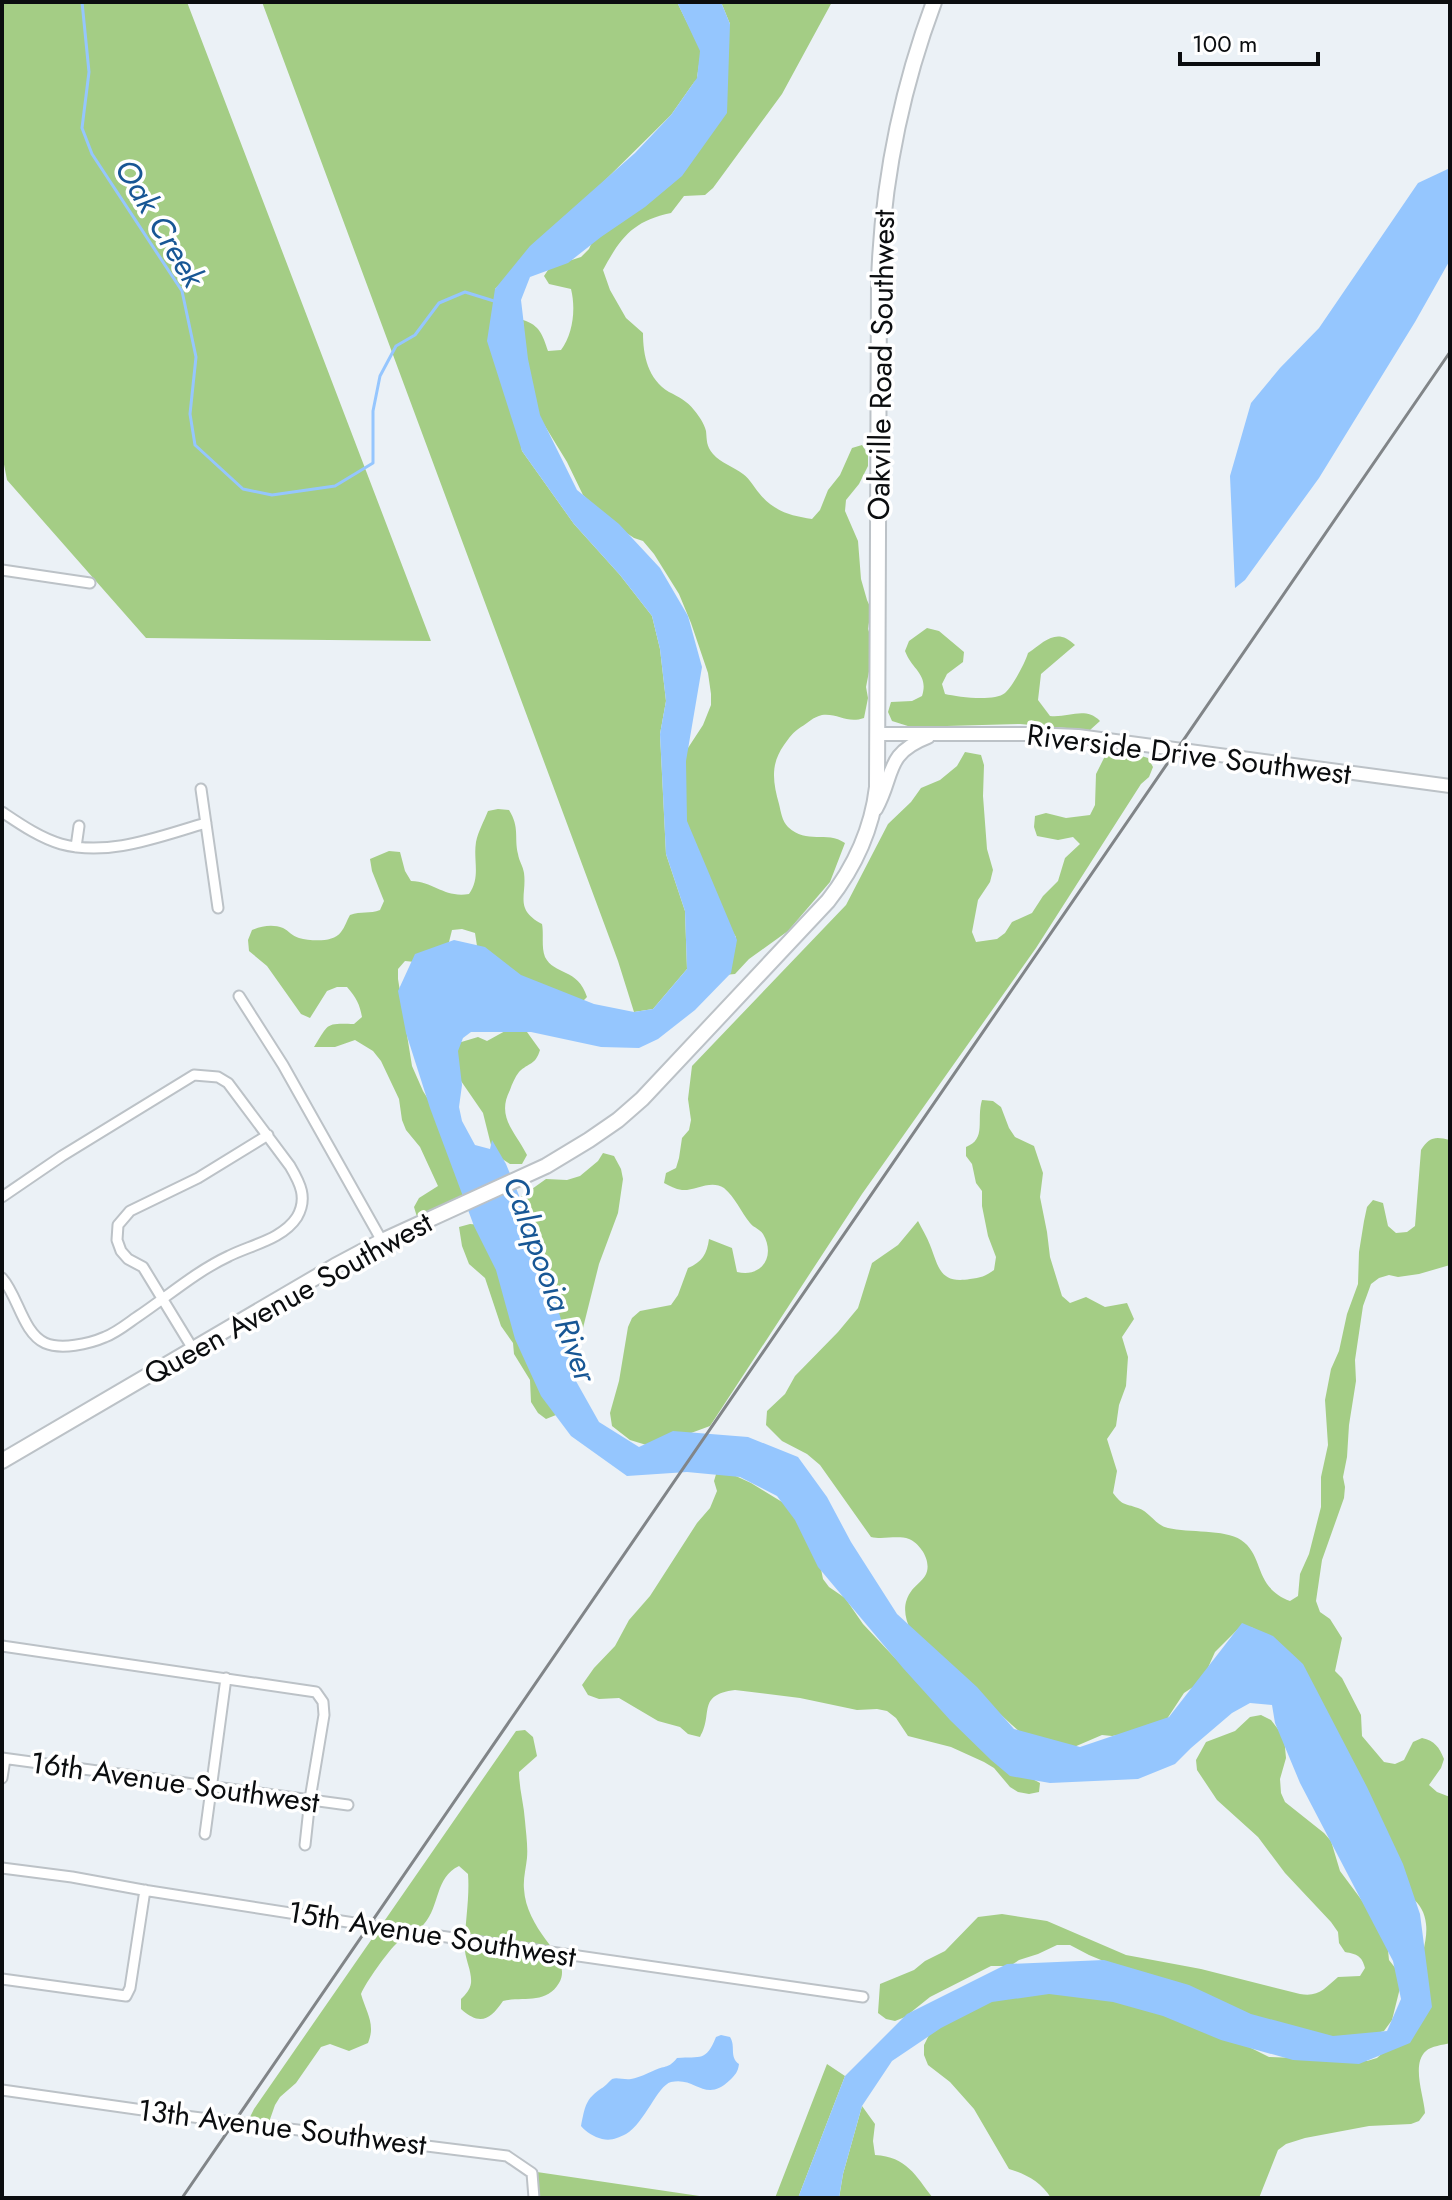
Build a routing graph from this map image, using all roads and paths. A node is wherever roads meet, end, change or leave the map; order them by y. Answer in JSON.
{"nodes":[{"id":1,"x":934,"y":2,"type":"edge"},
{"id":2,"x":2,"y":570,"type":"edge"},
{"id":3,"x":90,"y":583,"type":"dead end"},
{"id":4,"x":879,"y":734,"type":"junction"},
{"id":5,"x":935,"y":734,"type":"junction"},
{"id":6,"x":1450,"y":786,"type":"edge"},
{"id":7,"x":201,"y":789,"type":"dead end"},
{"id":8,"x":2,"y":812,"type":"edge"},
{"id":9,"x":872,"y":815,"type":"junction"},
{"id":10,"x":206,"y":823,"type":"junction"},
{"id":11,"x":79,"y":826,"type":"dead end"},
{"id":12,"x":76,"y":847,"type":"junction"},
{"id":13,"x":218,"y":908,"type":"dead end"},
{"id":14,"x":239,"y":996,"type":"dead end"},
{"id":15,"x":268,"y":1135,"type":"junction"},
{"id":16,"x":2,"y":1197,"type":"edge"},
{"id":17,"x":382,"y":1241,"type":"junction"},
{"id":18,"x":2,"y":1278,"type":"edge"},
{"id":19,"x":163,"y":1299,"type":"junction"},
{"id":20,"x":193,"y":1349,"type":"junction"},
{"id":21,"x":2,"y":1460,"type":"edge"},
{"id":22,"x":2,"y":1646,"type":"edge"},
{"id":23,"x":226,"y":1678,"type":"junction"},
{"id":24,"x":3,"y":1759,"type":"edge"},
{"id":25,"x":2,"y":1778,"type":"edge"},
{"id":26,"x":211,"y":1786,"type":"junction"},
{"id":27,"x":310,"y":1799,"type":"junction"},
{"id":28,"x":348,"y":1805,"type":"dead end"},
{"id":29,"x":205,"y":1834,"type":"dead end"},
{"id":30,"x":305,"y":1845,"type":"dead end"},
{"id":31,"x":2,"y":1868,"type":"edge"},
{"id":32,"x":145,"y":1890,"type":"junction"},
{"id":33,"x":2,"y":1979,"type":"edge"},
{"id":34,"x":863,"y":1997,"type":"dead end"},
{"id":35,"x":2,"y":2090,"type":"edge"},
{"id":36,"x":534,"y":2198,"type":"edge"}],
"edges":[{"from":1,"to":4,"type":"main road","name":"Oakville Road Southwest"},
{"from":2,"to":3,"type":"street"},
{"from":4,"to":5,"type":"street","name":"Riverside Drive Southwest"},
{"from":4,"to":9,"type":"main road","name":"Queen Avenue Southwest"},
{"from":5,"to":6,"type":"street","name":"Riverside Drive Southwest"},
{"from":5,"to":9,"type":"street"},
{"from":7,"to":10,"type":"street"},
{"from":8,"to":12,"type":"street"},
{"from":9,"to":17,"type":"main road","name":"Queen Avenue Southwest"},
{"from":10,"to":12,"type":"street"},
{"from":10,"to":13,"type":"street"},
{"from":11,"to":12,"type":"street"},
{"from":14,"to":17,"type":"street"},
{"from":15,"to":16,"type":"street"},
{"from":15,"to":19,"type":"street"},
{"from":15,"to":19,"type":"street"},
{"from":17,"to":20,"type":"main road","name":"Queen Avenue Southwest"},
{"from":18,"to":19,"type":"street"},
{"from":19,"to":20,"type":"street"},
{"from":20,"to":21,"type":"main road","name":"Queen Avenue Southwest"},
{"from":22,"to":23,"type":"street"},
{"from":23,"to":26,"type":"street"},
{"from":23,"to":27,"type":"street"},
{"from":24,"to":25,"type":"street"},
{"from":24,"to":26,"type":"street","name":"16th Avenue Southwest"},
{"from":26,"to":27,"type":"street","name":"16th Avenue Southwest"},
{"from":26,"to":29,"type":"street"},
{"from":27,"to":28,"type":"street","name":"16th Avenue Southwest"},
{"from":27,"to":30,"type":"street"},
{"from":31,"to":32,"type":"street","name":"15th Avenue Southwest"},
{"from":32,"to":33,"type":"street"},
{"from":32,"to":34,"type":"street","name":"15th Avenue Southwest"},
{"from":35,"to":36,"type":"street","name":"13th Avenue Southwest"}]}
